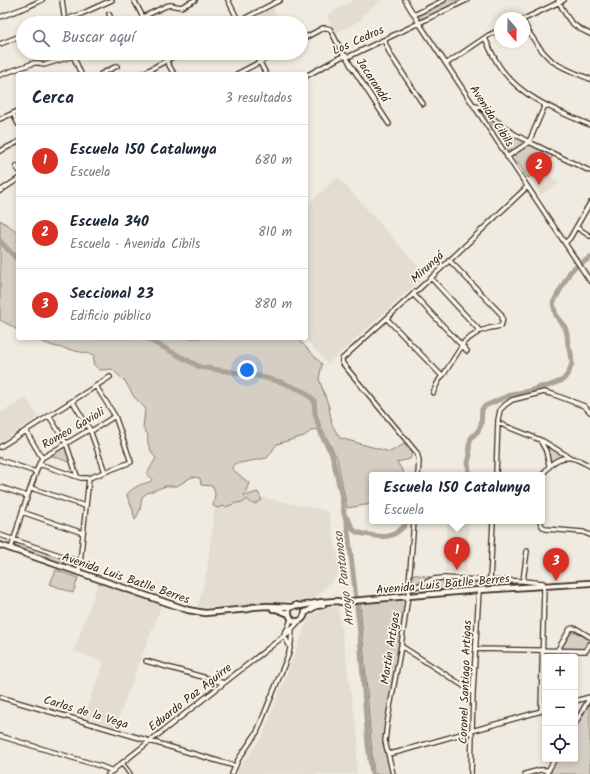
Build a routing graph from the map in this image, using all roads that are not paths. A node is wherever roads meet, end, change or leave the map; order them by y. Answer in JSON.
{"nodes":[{"id":1,"x":42,"y":0,"type":"edge"},
{"id":2,"x":62,"y":0,"type":"edge"},
{"id":3,"x":112,"y":0,"type":"edge"},
{"id":4,"x":134,"y":0,"type":"edge"},
{"id":5,"x":195,"y":0,"type":"edge"},
{"id":6,"x":228,"y":0,"type":"edge"},
{"id":7,"x":280,"y":0,"type":"edge"},
{"id":8,"x":405,"y":0,"type":"edge"},
{"id":9,"x":444,"y":0,"type":"edge"},
{"id":10,"x":467,"y":0,"type":"edge"},
{"id":11,"x":560,"y":1,"type":"edge"},
{"id":12,"x":414,"y":15,"type":"junction"},
{"id":13,"x":64,"y":16,"type":"edge"},
{"id":14,"x":78,"y":16,"type":"edge"},
{"id":15,"x":142,"y":16,"type":"edge"},
{"id":16,"x":147,"y":16,"type":"edge"},
{"id":17,"x":235,"y":16,"type":"edge"},
{"id":18,"x":249,"y":16,"type":"edge"},
{"id":19,"x":530,"y":16,"type":"edge"},
{"id":20,"x":0,"y":17,"type":"edge"},
{"id":21,"x":419,"y":23,"type":"junction"},
{"id":22,"x":494,"y":33,"type":"edge"},
{"id":23,"x":530,"y":34,"type":"edge"},
{"id":24,"x":590,"y":34,"type":"edge"},
{"id":25,"x":308,"y":36,"type":"edge"},
{"id":26,"x":16,"y":38,"type":"edge"},
{"id":27,"x":485,"y":38,"type":"junction"},
{"id":28,"x":384,"y":40,"type":"junction"},
{"id":29,"x":0,"y":44,"type":"edge"},
{"id":30,"x":346,"y":56,"type":"junction"},
{"id":31,"x":58,"y":60,"type":"edge"},
{"id":32,"x":74,"y":60,"type":"edge"},
{"id":33,"x":166,"y":60,"type":"joint"},
{"id":34,"x":264,"y":60,"type":"edge"},
{"id":35,"x":260,"y":62,"type":"junction"},
{"id":36,"x":446,"y":64,"type":"junction"},
{"id":37,"x":117,"y":66,"type":"dead end"},
{"id":38,"x":80,"y":72,"type":"edge"},
{"id":39,"x":105,"y":72,"type":"edge"},
{"id":40,"x":145,"y":72,"type":"edge"},
{"id":41,"x":173,"y":72,"type":"edge"},
{"id":42,"x":241,"y":72,"type":"edge"},
{"id":43,"x":265,"y":72,"type":"edge"},
{"id":44,"x":0,"y":75,"type":"edge"},
{"id":45,"x":308,"y":75,"type":"edge"},
{"id":46,"x":590,"y":79,"type":"edge"},
{"id":47,"x":423,"y":104,"type":"dead end"},
{"id":48,"x":545,"y":105,"type":"junction"},
{"id":49,"x":474,"y":106,"type":"junction"},
{"id":50,"x":16,"y":112,"type":"edge"},
{"id":51,"x":13,"y":113,"type":"junction"},
{"id":52,"x":0,"y":119,"type":"edge"},
{"id":53,"x":16,"y":120,"type":"edge"},
{"id":54,"x":389,"y":124,"type":"dead end"},
{"id":55,"x":590,"y":125,"type":"edge"},
{"id":56,"x":529,"y":142,"type":"junction"},
{"id":57,"x":16,"y":143,"type":"edge"},
{"id":58,"x":0,"y":151,"type":"edge"},
{"id":59,"x":507,"y":156,"type":"junction"},
{"id":60,"x":590,"y":171,"type":"edge"},
{"id":61,"x":16,"y":180,"type":"edge"},
{"id":62,"x":527,"y":187,"type":"junction"},
{"id":63,"x":0,"y":191,"type":"edge"},
{"id":64,"x":590,"y":205,"type":"edge"},
{"id":65,"x":576,"y":227,"type":"junction"},
{"id":66,"x":590,"y":236,"type":"edge"},
{"id":67,"x":565,"y":243,"type":"junction"},
{"id":68,"x":449,"y":260,"type":"junction"},
{"id":69,"x":431,"y":278,"type":"junction"},
{"id":70,"x":590,"y":281,"type":"edge"},
{"id":71,"x":413,"y":294,"type":"junction"},
{"id":72,"x":387,"y":319,"type":"junction"},
{"id":73,"x":480,"y":331,"type":"junction"},
{"id":74,"x":462,"y":345,"type":"junction"},
{"id":75,"x":467,"y":351,"type":"dead end"},
{"id":76,"x":442,"y":376,"type":"junction"},
{"id":77,"x":110,"y":377,"type":"dead end"},
{"id":78,"x":96,"y":386,"type":"junction"},
{"id":79,"x":433,"y":393,"type":"dead end"},
{"id":80,"x":73,"y":402,"type":"junction"},
{"id":81,"x":590,"y":412,"type":"edge"},
{"id":82,"x":49,"y":416,"type":"junction"},
{"id":83,"x":115,"y":416,"type":"junction"},
{"id":84,"x":498,"y":423,"type":"junction"},
{"id":85,"x":90,"y":430,"type":"junction"},
{"id":86,"x":26,"y":431,"type":"junction"},
{"id":87,"x":540,"y":440,"type":"junction"},
{"id":88,"x":66,"y":443,"type":"junction"},
{"id":89,"x":0,"y":447,"type":"edge"},
{"id":90,"x":42,"y":458,"type":"junction"},
{"id":91,"x":571,"y":458,"type":"junction"},
{"id":92,"x":0,"y":460,"type":"edge"},
{"id":93,"x":39,"y":464,"type":"junction"},
{"id":94,"x":550,"y":465,"type":"junction"},
{"id":95,"x":590,"y":466,"type":"edge"},
{"id":96,"x":36,"y":472,"type":"junction"},
{"id":97,"x":105,"y":472,"type":"junction"},
{"id":98,"x":418,"y":472,"type":"edge"},
{"id":99,"x":496,"y":472,"type":"edge"},
{"id":100,"x":545,"y":472,"type":"edge"},
{"id":101,"x":77,"y":476,"type":"junction"},
{"id":102,"x":89,"y":478,"type":"junction"},
{"id":103,"x":0,"y":488,"type":"edge"},
{"id":104,"x":30,"y":488,"type":"junction"},
{"id":105,"x":27,"y":496,"type":"junction"},
{"id":106,"x":85,"y":506,"type":"junction"},
{"id":107,"x":22,"y":512,"type":"junction"},
{"id":108,"x":414,"y":524,"type":"edge"},
{"id":109,"x":493,"y":524,"type":"edge"},
{"id":110,"x":541,"y":524,"type":"edge"},
{"id":111,"x":82,"y":533,"type":"junction"},
{"id":112,"x":0,"y":535,"type":"edge"},
{"id":113,"x":590,"y":535,"type":"edge"},
{"id":114,"x":14,"y":540,"type":"junction"},
{"id":115,"x":0,"y":545,"type":"edge"},
{"id":116,"x":11,"y":549,"type":"junction"},
{"id":117,"x":528,"y":551,"type":"dead end"},
{"id":118,"x":50,"y":552,"type":"junction"},
{"id":119,"x":47,"y":561,"type":"junction"},
{"id":120,"x":80,"y":562,"type":"junction"},
{"id":121,"x":79,"y":572,"type":"junction"},
{"id":122,"x":490,"y":580,"type":"junction"},
{"id":123,"x":523,"y":581,"type":"junction"},
{"id":124,"x":590,"y":585,"type":"edge"},
{"id":125,"x":544,"y":586,"type":"junction"},
{"id":126,"x":408,"y":590,"type":"junction"},
{"id":127,"x":479,"y":590,"type":"junction"},
{"id":128,"x":408,"y":596,"type":"junction"},
{"id":129,"x":345,"y":602,"type":"junction"},
{"id":130,"x":300,"y":606,"type":"junction"},
{"id":131,"x":292,"y":607,"type":"junction"},
{"id":132,"x":249,"y":609,"type":"junction"},
{"id":133,"x":305,"y":613,"type":"junction"},
{"id":134,"x":290,"y":616,"type":"junction"},
{"id":135,"x":301,"y":620,"type":"junction"},
{"id":136,"x":290,"y":629,"type":"junction"},
{"id":137,"x":284,"y":635,"type":"junction"},
{"id":138,"x":590,"y":637,"type":"edge"},
{"id":139,"x":590,"y":644,"type":"edge"},
{"id":140,"x":401,"y":646,"type":"junction"},
{"id":141,"x":290,"y":648,"type":"junction"},
{"id":142,"x":476,"y":648,"type":"junction"},
{"id":143,"x":543,"y":650,"type":"junction"},
{"id":144,"x":557,"y":651,"type":"junction"},
{"id":145,"x":146,"y":661,"type":"dead end"},
{"id":146,"x":224,"y":683,"type":"junction"},
{"id":147,"x":543,"y":690,"type":"edge"},
{"id":148,"x":473,"y":692,"type":"junction"},
{"id":149,"x":0,"y":696,"type":"edge"},
{"id":150,"x":590,"y":697,"type":"edge"},
{"id":151,"x":578,"y":700,"type":"edge"},
{"id":152,"x":542,"y":710,"type":"edge"},
{"id":153,"x":578,"y":719,"type":"edge"},
{"id":154,"x":472,"y":731,"type":"junction"},
{"id":155,"x":0,"y":736,"type":"edge"},
{"id":156,"x":150,"y":741,"type":"junction"},
{"id":157,"x":388,"y":754,"type":"junction"},
{"id":158,"x":553,"y":762,"type":"edge"},
{"id":159,"x":122,"y":763,"type":"junction"},
{"id":160,"x":235,"y":766,"type":"junction"},
{"id":161,"x":112,"y":770,"type":"junction"},
{"id":162,"x":548,"y":772,"type":"edge"},
{"id":163,"x":108,"y":774,"type":"edge"},
{"id":164,"x":130,"y":774,"type":"edge"},
{"id":165,"x":232,"y":774,"type":"edge"},
{"id":166,"x":393,"y":774,"type":"edge"},
{"id":167,"x":471,"y":774,"type":"edge"},
{"id":168,"x":524,"y":774,"type":"edge"}],
"edges":[{"from":1,"to":20,"type":"street"},
{"from":2,"to":13,"type":"street"},
{"from":3,"to":14,"type":"street"},
{"from":4,"to":15,"type":"street"},
{"from":5,"to":16,"type":"street"},
{"from":6,"to":17,"type":"street"},
{"from":7,"to":18,"type":"street"},
{"from":8,"to":12,"type":"street","name":"Avenida Cibils"},
{"from":9,"to":12,"type":"street"},
{"from":10,"to":21,"type":"street","name":"Los Cedros"},
{"from":11,"to":19,"type":"street"},
{"from":11,"to":24,"type":"street"},
{"from":12,"to":21,"type":"street","name":"Avenida Cibils"},
{"from":21,"to":28,"type":"street","name":"Los Cedros"},
{"from":21,"to":36,"type":"street","name":"Avenida Cibils"},
{"from":22,"to":27,"type":"street"},
{"from":23,"to":46,"type":"street"},
{"from":25,"to":30,"type":"street","name":"Jacarandá"},
{"from":26,"to":29,"type":"street"},
{"from":27,"to":36,"type":"street"},
{"from":27,"to":48,"type":"street"},
{"from":28,"to":30,"type":"street","name":"Los Cedros"},
{"from":28,"to":47,"type":"street"},
{"from":30,"to":45,"type":"street","name":"Los Cedros"},
{"from":30,"to":54,"type":"street","name":"Jacarandá"},
{"from":31,"to":44,"type":"street"},
{"from":32,"to":38,"type":"street"},
{"from":33,"to":40,"type":"street"},
{"from":33,"to":41,"type":"street"},
{"from":34,"to":35,"type":"street"},
{"from":35,"to":42,"type":"street"},
{"from":35,"to":43,"type":"street"},
{"from":36,"to":49,"type":"street","name":"Avenida Cibils"},
{"from":37,"to":39,"type":"street"},
{"from":48,"to":55,"type":"street"},
{"from":48,"to":56,"type":"street"},
{"from":49,"to":56,"type":"street"},
{"from":49,"to":59,"type":"street","name":"Avenida Cibils"},
{"from":50,"to":51,"type":"street"},
{"from":51,"to":52,"type":"street"},
{"from":51,"to":53,"type":"street"},
{"from":56,"to":59,"type":"street"},
{"from":56,"to":60,"type":"street"},
{"from":57,"to":58,"type":"street"},
{"from":59,"to":62,"type":"street","name":"Avenida Cibils"},
{"from":61,"to":63,"type":"street"},
{"from":62,"to":67,"type":"street","name":"Avenida Cibils"},
{"from":62,"to":68,"type":"street","name":"Mirungá"},
{"from":64,"to":65,"type":"street"},
{"from":65,"to":66,"type":"street"},
{"from":65,"to":67,"type":"street"},
{"from":67,"to":70,"type":"street","name":"Avenida Cibils"},
{"from":68,"to":69,"type":"street","name":"Mirungá"},
{"from":68,"to":73,"type":"street"},
{"from":69,"to":71,"type":"street","name":"Mirungá"},
{"from":69,"to":73,"type":"street"},
{"from":71,"to":72,"type":"street","name":"Mirungá"},
{"from":71,"to":74,"type":"street"},
{"from":72,"to":76,"type":"street"},
{"from":72,"to":98,"type":"street","name":"Mirungá"},
{"from":73,"to":74,"type":"street"},
{"from":74,"to":75,"type":"street"},
{"from":74,"to":76,"type":"street"},
{"from":76,"to":79,"type":"street"},
{"from":77,"to":78,"type":"street"},
{"from":78,"to":80,"type":"street"},
{"from":78,"to":83,"type":"street"},
{"from":80,"to":82,"type":"street"},
{"from":80,"to":85,"type":"street"},
{"from":81,"to":84,"type":"street"},
{"from":82,"to":86,"type":"street"},
{"from":82,"to":88,"type":"street"},
{"from":83,"to":85,"type":"street","name":"Romeo Gavioli"},
{"from":83,"to":97,"type":"street"},
{"from":84,"to":87,"type":"street"},
{"from":84,"to":99,"type":"street"},
{"from":85,"to":88,"type":"street","name":"Romeo Gavioli"},
{"from":85,"to":97,"type":"street"},
{"from":86,"to":89,"type":"street"},
{"from":86,"to":90,"type":"street"},
{"from":87,"to":91,"type":"street"},
{"from":87,"to":94,"type":"street"},
{"from":88,"to":90,"type":"street","name":"Romeo Gavioli"},
{"from":88,"to":101,"type":"street"},
{"from":90,"to":93,"type":"street","name":"Romeo Gavioli"},
{"from":91,"to":94,"type":"street"},
{"from":91,"to":95,"type":"street"},
{"from":92,"to":96,"type":"street"},
{"from":93,"to":96,"type":"street","name":"Romeo Gavioli"},
{"from":93,"to":101,"type":"street"},
{"from":94,"to":100,"type":"street"},
{"from":96,"to":104,"type":"street","name":"Romeo Gavioli"},
{"from":97,"to":102,"type":"street"},
{"from":101,"to":102,"type":"street"},
{"from":102,"to":106,"type":"street"},
{"from":103,"to":105,"type":"street"},
{"from":104,"to":105,"type":"street","name":"Romeo Gavioli"},
{"from":104,"to":106,"type":"street"},
{"from":105,"to":107,"type":"street","name":"Romeo Gavioli"},
{"from":106,"to":111,"type":"street"},
{"from":107,"to":111,"type":"street"},
{"from":107,"to":114,"type":"street","name":"Romeo Gavioli"},
{"from":108,"to":126,"type":"street","name":"Martín Artigas"},
{"from":109,"to":122,"type":"street"},
{"from":110,"to":113,"type":"street"},
{"from":111,"to":120,"type":"street"},
{"from":112,"to":114,"type":"street"},
{"from":114,"to":116,"type":"street","name":"Romeo Gavioli"},
{"from":114,"to":118,"type":"street"},
{"from":115,"to":116,"type":"main road","name":"Avenida Luis Batlle Berres"},
{"from":116,"to":119,"type":"main road","name":"Avenida Luis Batlle Berres"},
{"from":117,"to":123,"type":"street"},
{"from":118,"to":119,"type":"street"},
{"from":118,"to":120,"type":"street"},
{"from":119,"to":121,"type":"main road","name":"Avenida Luis Batlle Berres"},
{"from":120,"to":121,"type":"street"},
{"from":121,"to":132,"type":"main road","name":"Avenida Luis Batlle Berres"},
{"from":122,"to":123,"type":"street","name":"Avenida Luis Batlle Berres"},
{"from":122,"to":126,"type":"street","name":"Avenida Luis Batlle Berres"},
{"from":123,"to":125,"type":"street","name":"Avenida Luis Batlle Berres"},
{"from":124,"to":125,"type":"main road","name":"Avenida Luis Batlle Berres"},
{"from":125,"to":127,"type":"main road","name":"Avenida Luis Batlle Berres"},
{"from":125,"to":143,"type":"street"},
{"from":126,"to":128,"type":"street","name":"Martín Artigas"},
{"from":127,"to":128,"type":"main road","name":"Avenida Luis Batlle Berres"},
{"from":127,"to":142,"type":"street","name":"Coronel Santiago Artigas"},
{"from":128,"to":129,"type":"main road","name":"Avenida Luis Batlle Berres"},
{"from":128,"to":140,"type":"street","name":"Martín Artigas"},
{"from":129,"to":130,"type":"main road","name":"Avenida Luis Batlle Berres"},
{"from":129,"to":133,"type":"main road","name":"Avenida Luis Batlle Berres"},
{"from":130,"to":131,"type":"main road"},
{"from":130,"to":133,"type":"main road"},
{"from":131,"to":132,"type":"main road","name":"Avenida Luis Batlle Berres"},
{"from":131,"to":134,"type":"main road"},
{"from":132,"to":134,"type":"main road","name":"Avenida Luis Batlle Berres"},
{"from":133,"to":135,"type":"main road"},
{"from":134,"to":135,"type":"main road"},
{"from":134,"to":136,"type":"street"},
{"from":135,"to":136,"type":"street","name":"Eduardo Paz Aguirre"},
{"from":136,"to":137,"type":"street","name":"Eduardo Paz Aguirre"},
{"from":136,"to":141,"type":"street"},
{"from":137,"to":141,"type":"street"},
{"from":137,"to":146,"type":"street","name":"Eduardo Paz Aguirre"},
{"from":138,"to":144,"type":"street"},
{"from":139,"to":144,"type":"street"},
{"from":140,"to":148,"type":"street"},
{"from":140,"to":157,"type":"street","name":"Martín Artigas"},
{"from":141,"to":160,"type":"street"},
{"from":142,"to":143,"type":"street"},
{"from":142,"to":148,"type":"street","name":"Coronel Santiago Artigas"},
{"from":143,"to":144,"type":"street"},
{"from":143,"to":147,"type":"street"},
{"from":145,"to":146,"type":"street"},
{"from":146,"to":156,"type":"street","name":"Eduardo Paz Aguirre"},
{"from":148,"to":154,"type":"street","name":"Coronel Santiago Artigas"},
{"from":149,"to":156,"type":"street","name":"Carlos de la Vega"},
{"from":150,"to":151,"type":"street"},
{"from":150,"to":153,"type":"street"},
{"from":152,"to":154,"type":"street"},
{"from":154,"to":157,"type":"street"},
{"from":154,"to":167,"type":"street","name":"Coronel Santiago Artigas"},
{"from":155,"to":161,"type":"street"},
{"from":156,"to":159,"type":"street","name":"Eduardo Paz Aguirre"},
{"from":156,"to":160,"type":"street","name":"Carlos de la Vega"},
{"from":157,"to":166,"type":"street","name":"Martín Artigas"},
{"from":158,"to":162,"type":"street"},
{"from":159,"to":161,"type":"street","name":"Eduardo Paz Aguirre"},
{"from":159,"to":164,"type":"street"},
{"from":160,"to":165,"type":"street"},
{"from":161,"to":163,"type":"street","name":"Eduardo Paz Aguirre"},
{"from":162,"to":168,"type":"street"}]}
